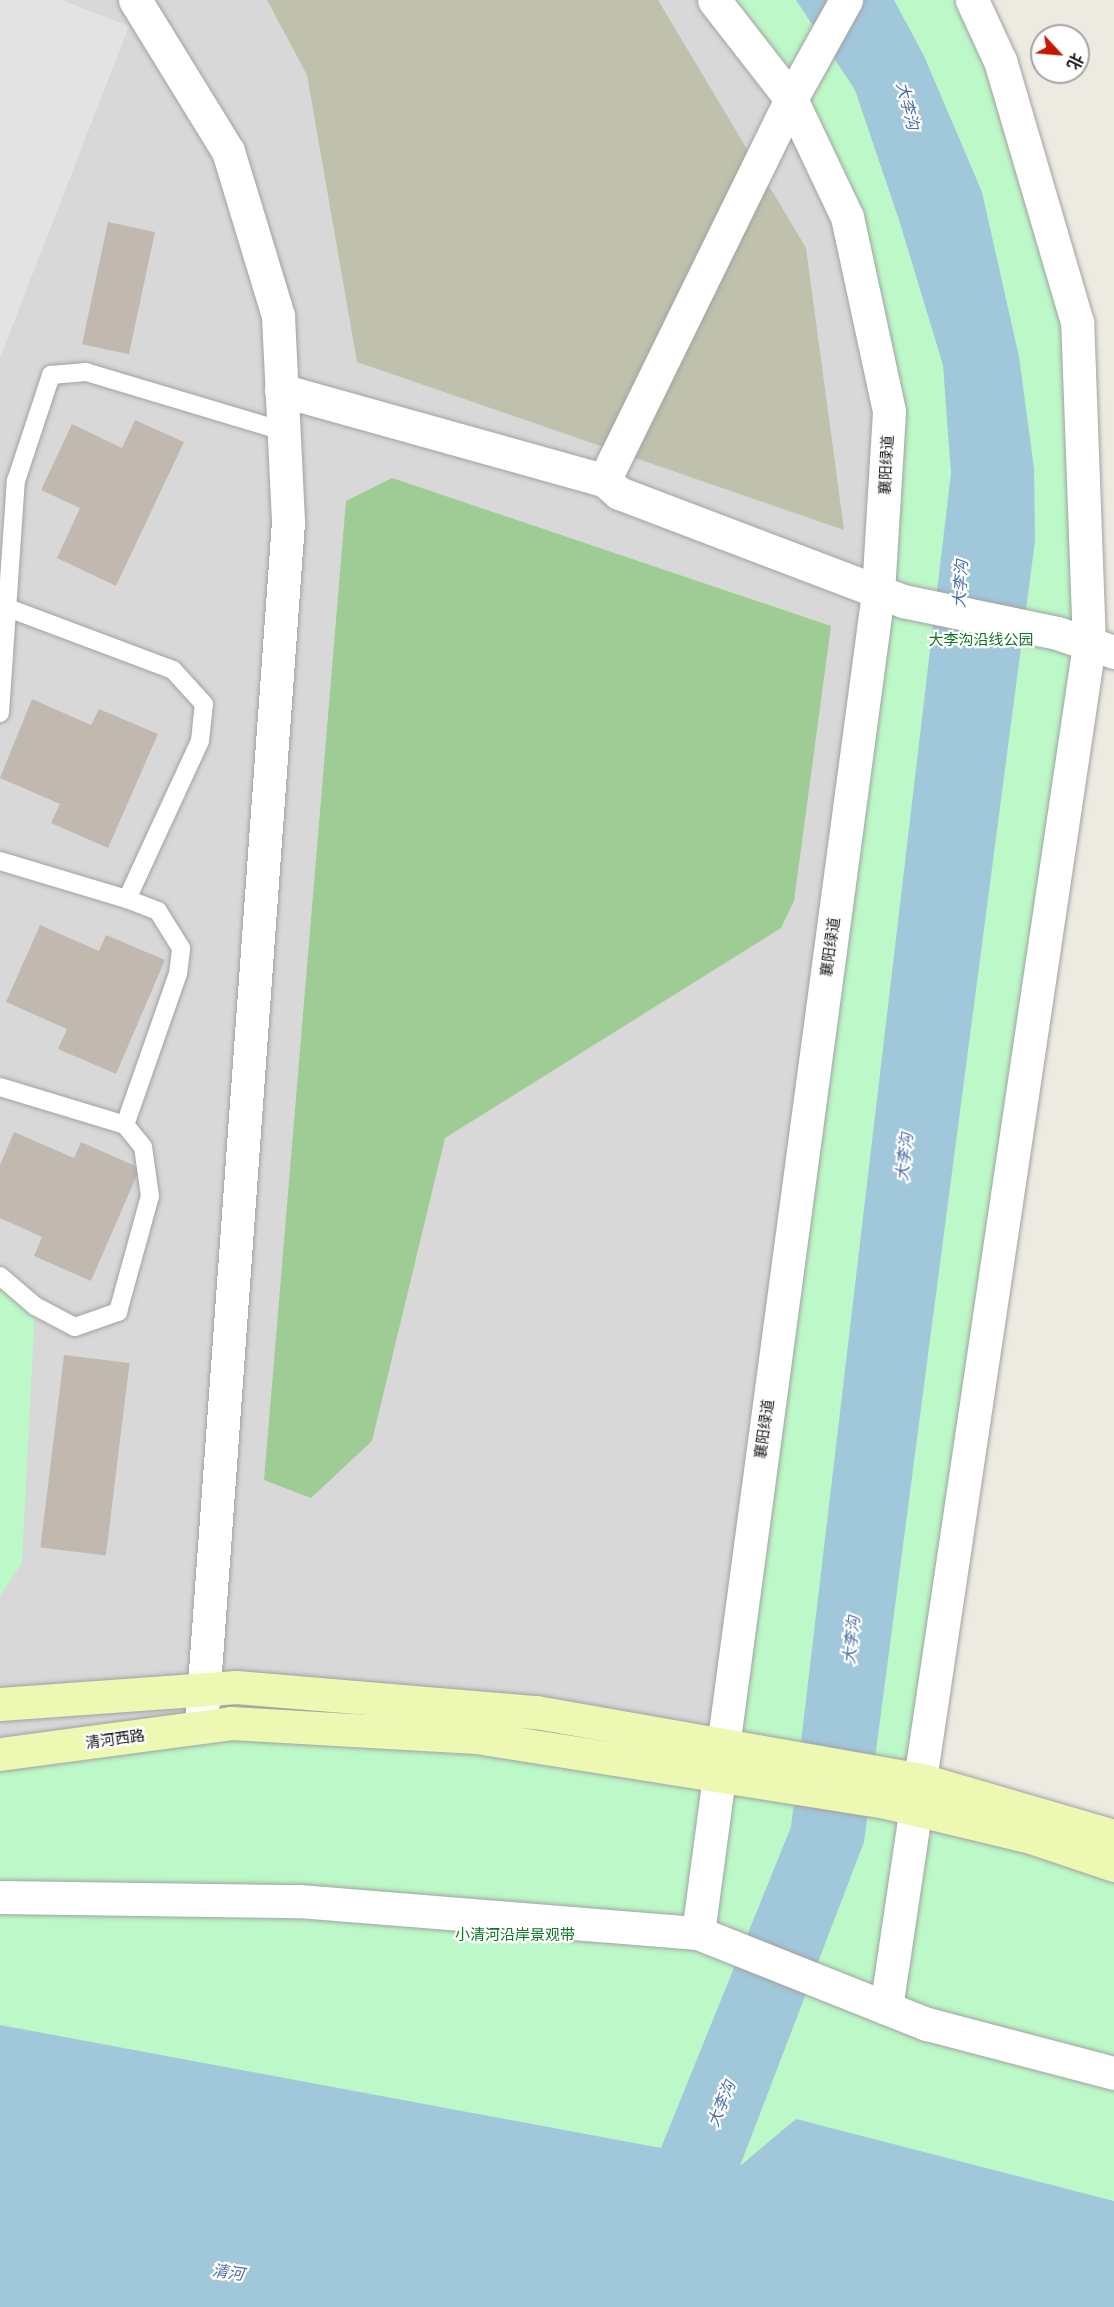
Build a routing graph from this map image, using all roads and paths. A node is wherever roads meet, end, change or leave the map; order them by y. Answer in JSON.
{"nodes":[{"id":1,"x":135,"y":0,"type":"edge"},
{"id":2,"x":714,"y":0,"type":"edge"},
{"id":3,"x":846,"y":0,"type":"edge"},
{"id":4,"x":972,"y":0,"type":"edge"},
{"id":5,"x":791,"y":99,"type":"junction"},
{"id":6,"x":281,"y":390,"type":"junction"},
{"id":7,"x":283,"y":431,"type":"junction"},
{"id":8,"x":604,"y":480,"type":"junction"},
{"id":9,"x":890,"y":596,"type":"junction"},
{"id":10,"x":8,"y":609,"type":"junction"},
{"id":11,"x":1101,"y":648,"type":"edge"},
{"id":12,"x":0,"y":713,"type":"edge"},
{"id":13,"x":0,"y":861,"type":"edge"},
{"id":14,"x":127,"y":899,"type":"junction"},
{"id":15,"x":0,"y":1087,"type":"edge"},
{"id":16,"x":124,"y":1125,"type":"junction"},
{"id":17,"x":0,"y":1276,"type":"edge"},
{"id":18,"x":201,"y":1690,"type":"junction"},
{"id":19,"x":0,"y":1704,"type":"edge"},
{"id":20,"x":216,"y":1725,"type":"junction"},
{"id":21,"x":0,"y":1754,"type":"edge"},
{"id":22,"x":732,"y":1760,"type":"junction"},
{"id":23,"x":904,"y":1791,"type":"junction"},
{"id":24,"x":1114,"y":1836,"type":"edge"},
{"id":25,"x":1114,"y":1865,"type":"edge"},
{"id":26,"x":0,"y":1897,"type":"edge"},
{"id":27,"x":711,"y":1938,"type":"junction"},
{"id":28,"x":877,"y":2005,"type":"junction"},
{"id":29,"x":1114,"y":2073,"type":"edge"}],
"edges":[{"from":1,"to":6,"type":"street"},
{"from":2,"to":5,"type":"street","name":"襄阳绿道"},
{"from":3,"to":5,"type":"street"},
{"from":4,"to":11,"type":"street"},
{"from":5,"to":8,"type":"street"},
{"from":5,"to":9,"type":"street","name":"襄阳绿道"},
{"from":6,"to":7,"type":"street"},
{"from":6,"to":8,"type":"street"},
{"from":7,"to":10,"type":"lane"},
{"from":7,"to":18,"type":"street"},
{"from":8,"to":9,"type":"street"},
{"from":9,"to":11,"type":"street"},
{"from":9,"to":22,"type":"street","name":"襄阳绿道"},
{"from":10,"to":12,"type":"lane"},
{"from":10,"to":14,"type":"lane"},
{"from":11,"to":23,"type":"street"},
{"from":13,"to":14,"type":"lane"},
{"from":14,"to":16,"type":"lane"},
{"from":15,"to":16,"type":"lane"},
{"from":16,"to":17,"type":"lane"},
{"from":18,"to":19,"type":"main road"},
{"from":18,"to":20,"type":"street"},
{"from":18,"to":22,"type":"main road"},
{"from":20,"to":21,"type":"main road","name":"清河西路"},
{"from":20,"to":22,"type":"main road","name":"清河西路"},
{"from":22,"to":23,"type":"main road"},
{"from":22,"to":27,"type":"street","name":"襄阳绿道"},
{"from":23,"to":24,"type":"main road"},
{"from":23,"to":25,"type":"main road"},
{"from":23,"to":28,"type":"street"},
{"from":26,"to":27,"type":"street"},
{"from":27,"to":28,"type":"street"},
{"from":28,"to":29,"type":"street"}]}
